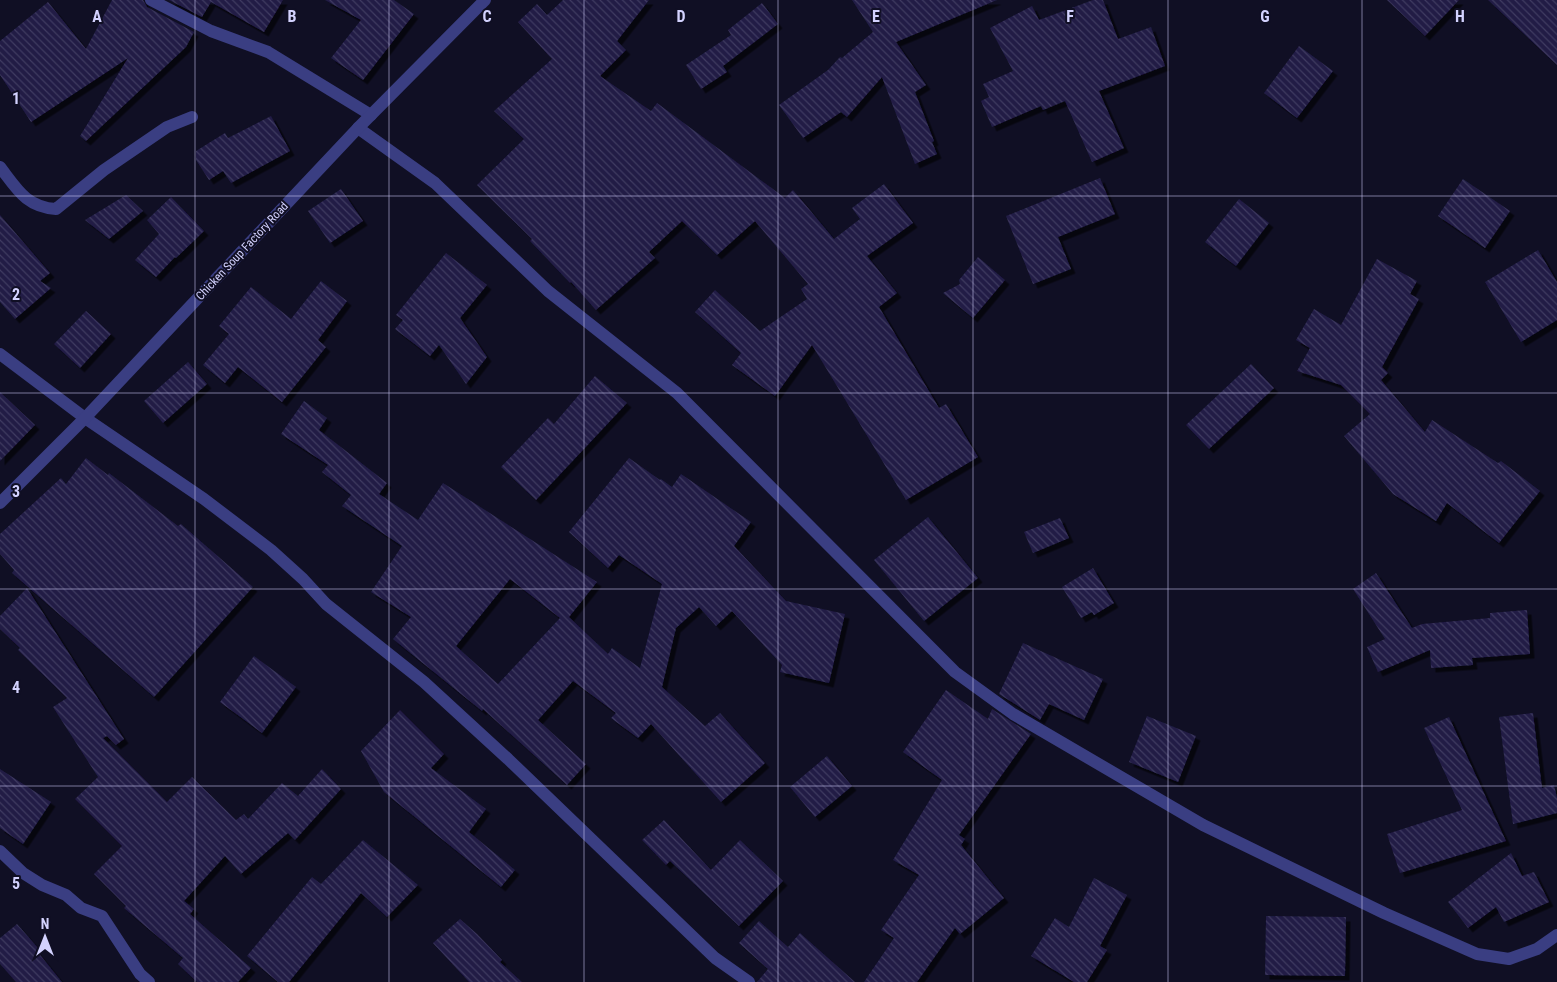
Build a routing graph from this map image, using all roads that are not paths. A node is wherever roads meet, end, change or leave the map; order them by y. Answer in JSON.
{"nodes":[{"id":1,"x":151,"y":0,"type":"edge"},
{"id":2,"x":485,"y":0,"type":"edge"},
{"id":3,"x":372,"y":114,"type":"junction"},
{"id":4,"x":192,"y":117,"type":"dead end"},
{"id":5,"x":358,"y":128,"type":"junction"},
{"id":6,"x":0,"y":167,"type":"edge"},
{"id":7,"x":0,"y":354,"type":"edge"},
{"id":8,"x":85,"y":418,"type":"junction"},
{"id":9,"x":0,"y":503,"type":"edge"},
{"id":10,"x":0,"y":851,"type":"edge"},
{"id":11,"x":1557,"y":934,"type":"edge"},
{"id":12,"x":149,"y":982,"type":"edge"},
{"id":13,"x":749,"y":982,"type":"edge"}],
"edges":[{"from":1,"to":3,"type":"street"},
{"from":2,"to":3,"type":"street","name":"Chicken Soup Factory Road"},
{"from":3,"to":5,"type":"street","name":"Chicken Soup Factory Road"},
{"from":4,"to":6,"type":"street"},
{"from":5,"to":8,"type":"street","name":"Chicken Soup Factory Road"},
{"from":5,"to":11,"type":"street"},
{"from":7,"to":8,"type":"street"},
{"from":8,"to":9,"type":"street","name":"Chicken Soup Factory Road"},
{"from":8,"to":13,"type":"street"},
{"from":10,"to":12,"type":"street"}]}
